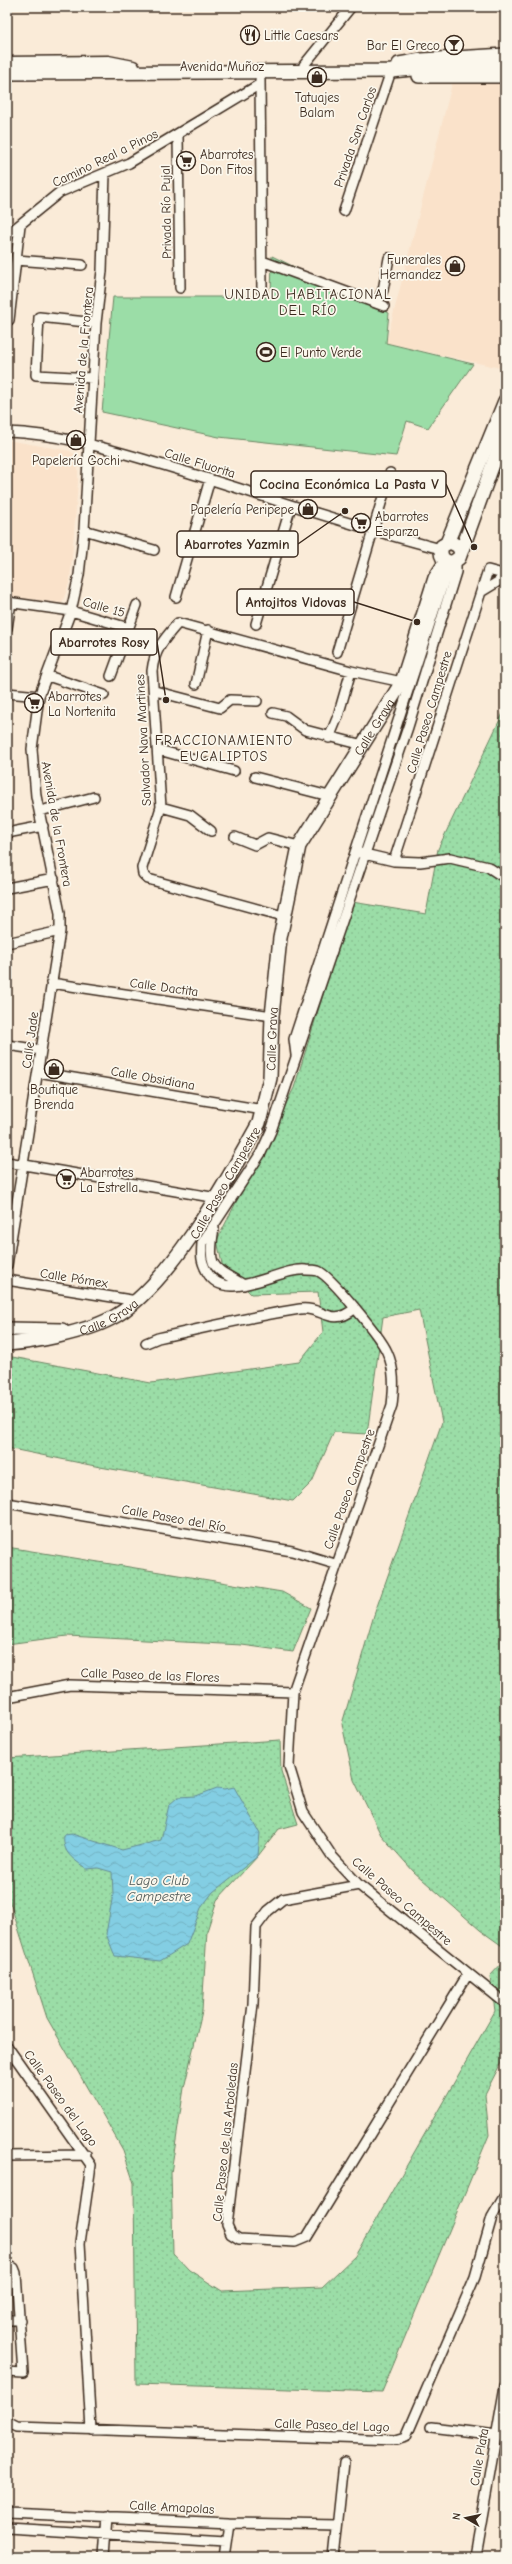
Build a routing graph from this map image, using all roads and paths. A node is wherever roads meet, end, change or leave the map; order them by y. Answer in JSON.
{"nodes":[{"id":1,"x":348,"y":8,"type":"edge"},
{"id":2,"x":505,"y":55,"type":"edge"},
{"id":3,"x":7,"y":63,"type":"edge"},
{"id":4,"x":304,"y":65,"type":"junction"},
{"id":5,"x":505,"y":67,"type":"edge"},
{"id":6,"x":7,"y":68,"type":"edge"},
{"id":7,"x":137,"y":69,"type":"junction"},
{"id":8,"x":394,"y":69,"type":"junction"},
{"id":9,"x":7,"y":73,"type":"edge"},
{"id":10,"x":505,"y":76,"type":"edge"},
{"id":11,"x":7,"y":77,"type":"edge"},
{"id":12,"x":260,"y":78,"type":"junction"},
{"id":13,"x":178,"y":135,"type":"junction"},
{"id":14,"x":105,"y":173,"type":"junction"},
{"id":15,"x":344,"y":211,"type":"dead end"},
{"id":16,"x":20,"y":225,"type":"junction"},
{"id":17,"x":7,"y":235,"type":"edge"},
{"id":18,"x":389,"y":258,"type":"dead end"},
{"id":19,"x":16,"y":260,"type":"junction"},
{"id":20,"x":262,"y":261,"type":"junction"},
{"id":21,"x":82,"y":265,"type":"dead end"},
{"id":22,"x":15,"y":273,"type":"junction"},
{"id":23,"x":7,"y":280,"type":"edge"},
{"id":24,"x":180,"y":288,"type":"dead end"},
{"id":25,"x":262,"y":291,"type":"dead end"},
{"id":26,"x":9,"y":320,"type":"dead end"},
{"id":27,"x":96,"y":323,"type":"junction"},
{"id":28,"x":93,"y":378,"type":"junction"},
{"id":29,"x":505,"y":401,"type":"edge"},
{"id":30,"x":505,"y":431,"type":"edge"},
{"id":31,"x":7,"y":432,"type":"edge"},
{"id":32,"x":89,"y":444,"type":"junction"},
{"id":33,"x":498,"y":444,"type":"edge"},
{"id":34,"x":390,"y":473,"type":"dead end"},
{"id":35,"x":210,"y":479,"type":"junction"},
{"id":36,"x":291,"y":506,"type":"junction"},
{"id":37,"x":84,"y":530,"type":"junction"},
{"id":38,"x":373,"y":532,"type":"junction"},
{"id":39,"x":154,"y":550,"type":"dead end"},
{"id":40,"x":449,"y":555,"type":"junction"},
{"id":41,"x":481,"y":592,"type":"junction"},
{"id":42,"x":176,"y":597,"type":"dead end"},
{"id":43,"x":9,"y":602,"type":"edge"},
{"id":44,"x":137,"y":605,"type":"dead end"},
{"id":45,"x":71,"y":611,"type":"junction"},
{"id":46,"x":256,"y":624,"type":"dead end"},
{"id":47,"x":7,"y":628,"type":"edge"},
{"id":48,"x":129,"y":628,"type":"junction"},
{"id":49,"x":208,"y":630,"type":"junction"},
{"id":50,"x":336,"y":652,"type":"dead end"},
{"id":51,"x":351,"y":671,"type":"junction"},
{"id":52,"x":48,"y":676,"type":"junction"},
{"id":53,"x":111,"y":676,"type":"dead end"},
{"id":54,"x":422,"y":680,"type":"junction"},
{"id":55,"x":401,"y":683,"type":"junction"},
{"id":56,"x":196,"y":684,"type":"dead end"},
{"id":57,"x":155,"y":691,"type":"junction"},
{"id":58,"x":7,"y":693,"type":"edge"},
{"id":59,"x":104,"y":695,"type":"dead end"},
{"id":60,"x":39,"y":696,"type":"junction"},
{"id":61,"x":257,"y":701,"type":"dead end"},
{"id":62,"x":400,"y":712,"type":"junction"},
{"id":63,"x":274,"y":713,"type":"dead end"},
{"id":64,"x":412,"y":716,"type":"junction"},
{"id":65,"x":329,"y":738,"type":"junction"},
{"id":66,"x":363,"y":745,"type":"junction"},
{"id":67,"x":159,"y":750,"type":"junction"},
{"id":68,"x":234,"y":771,"type":"dead end"},
{"id":69,"x":256,"y":777,"type":"dead end"},
{"id":70,"x":329,"y":796,"type":"junction"},
{"id":71,"x":94,"y":797,"type":"dead end"},
{"id":72,"x":372,"y":798,"type":"junction"},
{"id":73,"x":382,"y":802,"type":"junction"},
{"id":74,"x":161,"y":807,"type":"junction"},
{"id":75,"x":40,"y":811,"type":"junction"},
{"id":76,"x":43,"y":826,"type":"junction"},
{"id":77,"x":211,"y":831,"type":"dead end"},
{"id":78,"x":7,"y":834,"type":"edge"},
{"id":79,"x":235,"y":837,"type":"dead end"},
{"id":80,"x":299,"y":846,"type":"junction"},
{"id":81,"x":354,"y":851,"type":"junction"},
{"id":82,"x":364,"y":855,"type":"junction"},
{"id":83,"x":394,"y":861,"type":"junction"},
{"id":84,"x":505,"y":878,"type":"edge"},
{"id":85,"x":54,"y":879,"type":"junction"},
{"id":86,"x":7,"y":888,"type":"edge"},
{"id":87,"x":338,"y":900,"type":"junction"},
{"id":88,"x":348,"y":903,"type":"junction"},
{"id":89,"x":60,"y":913,"type":"joint"},
{"id":90,"x":283,"y":916,"type":"junction"},
{"id":91,"x":60,"y":931,"type":"junction"},
{"id":92,"x":7,"y":943,"type":"edge"},
{"id":93,"x":51,"y":983,"type":"junction"},
{"id":94,"x":272,"y":1016,"type":"junction"},
{"id":95,"x":7,"y":1045,"type":"edge"},
{"id":96,"x":41,"y":1050,"type":"junction"},
{"id":97,"x":296,"y":1059,"type":"junction"},
{"id":98,"x":38,"y":1072,"type":"junction"},
{"id":99,"x":263,"y":1110,"type":"junction"},
{"id":100,"x":7,"y":1162,"type":"edge"},
{"id":101,"x":22,"y":1164,"type":"junction"},
{"id":102,"x":217,"y":1198,"type":"junction"},
{"id":103,"x":7,"y":1265,"type":"edge"},
{"id":104,"x":7,"y":1280,"type":"edge"},
{"id":105,"x":137,"y":1301,"type":"junction"},
{"id":106,"x":354,"y":1309,"type":"junction"},
{"id":107,"x":7,"y":1329,"type":"edge"},
{"id":108,"x":72,"y":1331,"type":"junction"},
{"id":109,"x":146,"y":1343,"type":"dead end"},
{"id":110,"x":7,"y":1344,"type":"edge"},
{"id":111,"x":7,"y":1503,"type":"edge"},
{"id":112,"x":335,"y":1564,"type":"junction"},
{"id":113,"x":293,"y":1692,"type":"junction"},
{"id":114,"x":7,"y":1697,"type":"edge"},
{"id":115,"x":359,"y":1885,"type":"junction"},
{"id":116,"x":468,"y":1974,"type":"junction"},
{"id":117,"x":505,"y":2003,"type":"edge"},
{"id":118,"x":7,"y":2046,"type":"edge"},
{"id":119,"x":86,"y":2155,"type":"junction"},
{"id":120,"x":7,"y":2156,"type":"edge"},
{"id":121,"x":505,"y":2195,"type":"edge"},
{"id":122,"x":10,"y":2267,"type":"edge"},
{"id":123,"x":7,"y":2320,"type":"edge"},
{"id":124,"x":20,"y":2320,"type":"junction"},
{"id":125,"x":7,"y":2372,"type":"edge"},
{"id":126,"x":505,"y":2386,"type":"edge"},
{"id":127,"x":7,"y":2422,"type":"edge"},
{"id":128,"x":431,"y":2428,"type":"dead end"},
{"id":129,"x":91,"y":2430,"type":"junction"},
{"id":130,"x":500,"y":2435,"type":"edge"},
{"id":131,"x":344,"y":2462,"type":"dead end"},
{"id":132,"x":7,"y":2513,"type":"edge"},
{"id":133,"x":107,"y":2517,"type":"junction"},
{"id":134,"x":229,"y":2523,"type":"junction"},
{"id":135,"x":337,"y":2525,"type":"junction"},
{"id":136,"x":7,"y":2528,"type":"edge"},
{"id":137,"x":106,"y":2534,"type":"junction"},
{"id":138,"x":226,"y":2541,"type":"junction"},
{"id":139,"x":104,"y":2557,"type":"edge"},
{"id":140,"x":224,"y":2557,"type":"edge"},
{"id":141,"x":334,"y":2557,"type":"edge"},
{"id":142,"x":475,"y":2557,"type":"edge"}],
"edges":[{"from":1,"to":4,"type":"street"},
{"from":2,"to":8,"type":"main road"},
{"from":3,"to":7,"type":"street"},
{"from":4,"to":7,"type":"main road","name":"Avenida Muñoz"},
{"from":4,"to":8,"type":"main road","name":"Avenida Muñoz"},
{"from":5,"to":8,"type":"main road","name":"Avenida Muñoz"},
{"from":6,"to":7,"type":"main road","name":"Avenida Muñoz"},
{"from":7,"to":9,"type":"main road","name":"Avenida Muñoz"},
{"from":7,"to":11,"type":"street"},
{"from":7,"to":12,"type":"main road","name":"Avenida Muñoz"},
{"from":8,"to":10,"type":"main road"},
{"from":8,"to":12,"type":"main road","name":"Avenida Muñoz"},
{"from":8,"to":15,"type":"street","name":"Privada San Carlos"},
{"from":12,"to":13,"type":"street","name":"Camino Real a Pinos"},
{"from":12,"to":20,"type":"street"},
{"from":13,"to":14,"type":"street","name":"Camino Real a Pinos"},
{"from":13,"to":24,"type":"street","name":"Privada Río Pujal"},
{"from":14,"to":16,"type":"street","name":"Camino Real a Pinos"},
{"from":14,"to":27,"type":"street","name":"Avenida de la Frontera"},
{"from":16,"to":17,"type":"street","name":"Camino Real a Pinos"},
{"from":16,"to":19,"type":"street"},
{"from":18,"to":20,"type":"street"},
{"from":19,"to":21,"type":"street"},
{"from":19,"to":22,"type":"street"},
{"from":20,"to":25,"type":"street"},
{"from":22,"to":23,"type":"street"},
{"from":22,"to":26,"type":"street"},
{"from":27,"to":28,"type":"street","name":"Avenida de la Frontera"},
{"from":27,"to":28,"type":"street"},
{"from":28,"to":32,"type":"street","name":"Avenida de la Frontera"},
{"from":29,"to":33,"type":"main road"},
{"from":30,"to":33,"type":"main road"},
{"from":31,"to":32,"type":"street","name":"Calle Fluorita"},
{"from":32,"to":35,"type":"street","name":"Calle Fluorita"},
{"from":32,"to":37,"type":"street","name":"Avenida de la Frontera"},
{"from":33,"to":40,"type":"main road","name":"Calle Grava"},
{"from":34,"to":38,"type":"street"},
{"from":35,"to":36,"type":"street","name":"Calle Fluorita"},
{"from":35,"to":42,"type":"street"},
{"from":36,"to":38,"type":"street","name":"Calle Fluorita"},
{"from":36,"to":46,"type":"street"},
{"from":37,"to":39,"type":"street"},
{"from":37,"to":45,"type":"street","name":"Avenida de la Frontera"},
{"from":38,"to":40,"type":"street","name":"Calle Fluorita"},
{"from":38,"to":50,"type":"street"},
{"from":40,"to":54,"type":"street","name":"Calle Paseo Campestre"},
{"from":40,"to":55,"type":"main road","name":"Calle Grava"},
{"from":41,"to":41,"type":"street","name":"Calle Paseo Campestre"},
{"from":41,"to":83,"type":"street","name":"Calle Paseo Campestre"},
{"from":43,"to":45,"type":"street","name":"Calle 15"},
{"from":43,"to":47,"type":"street"},
{"from":44,"to":48,"type":"street"},
{"from":45,"to":48,"type":"street","name":"Calle 15"},
{"from":45,"to":52,"type":"street","name":"Avenida de la Frontera"},
{"from":48,"to":53,"type":"street"},
{"from":49,"to":51,"type":"street","name":"Salvador Nava Martines"},
{"from":49,"to":56,"type":"street"},
{"from":49,"to":57,"type":"street","name":"Salvador Nava Martines"},
{"from":51,"to":55,"type":"street","name":"Salvador Nava Martines"},
{"from":51,"to":65,"type":"street"},
{"from":52,"to":59,"type":"street"},
{"from":52,"to":60,"type":"street","name":"Avenida de la Frontera"},
{"from":54,"to":55,"type":"street","name":"Salvador Nava Martines"},
{"from":54,"to":64,"type":"street","name":"Calle Paseo Campestre"},
{"from":55,"to":62,"type":"street","name":"Calle Paseo Campestre"},
{"from":55,"to":66,"type":"main road","name":"Calle Grava"},
{"from":57,"to":61,"type":"street"},
{"from":57,"to":67,"type":"street","name":"Salvador Nava Martines"},
{"from":58,"to":60,"type":"street"},
{"from":60,"to":75,"type":"street","name":"Avenida de la Frontera"},
{"from":62,"to":64,"type":"street"},
{"from":62,"to":72,"type":"street","name":"Calle Paseo Campestre"},
{"from":63,"to":65,"type":"street"},
{"from":64,"to":73,"type":"street","name":"Calle Paseo Campestre"},
{"from":65,"to":66,"type":"street"},
{"from":66,"to":70,"type":"main road","name":"Calle Grava"},
{"from":67,"to":68,"type":"street"},
{"from":67,"to":74,"type":"street","name":"Salvador Nava Martines"},
{"from":69,"to":70,"type":"street"},
{"from":70,"to":80,"type":"main road","name":"Calle Grava"},
{"from":71,"to":75,"type":"street"},
{"from":72,"to":73,"type":"street"},
{"from":72,"to":81,"type":"street","name":"Calle Paseo Campestre"},
{"from":73,"to":82,"type":"street","name":"Calle Paseo Campestre"},
{"from":74,"to":77,"type":"street"},
{"from":74,"to":90,"type":"street","name":"Salvador Nava Martines"},
{"from":75,"to":76,"type":"street","name":"Avenida de la Frontera"},
{"from":76,"to":78,"type":"street"},
{"from":76,"to":85,"type":"street","name":"Avenida de la Frontera"},
{"from":79,"to":80,"type":"street"},
{"from":80,"to":90,"type":"main road","name":"Calle Grava"},
{"from":81,"to":82,"type":"street"},
{"from":81,"to":87,"type":"street","name":"Calle Paseo Campestre"},
{"from":82,"to":83,"type":"street"},
{"from":82,"to":88,"type":"street","name":"Calle Paseo Campestre"},
{"from":83,"to":84,"type":"street"},
{"from":85,"to":86,"type":"street"},
{"from":85,"to":89,"type":"street","name":"Avenida de la Frontera"},
{"from":87,"to":88,"type":"street"},
{"from":87,"to":97,"type":"street","name":"Calle Paseo Campestre"},
{"from":88,"to":97,"type":"street","name":"Calle Paseo Campestre"},
{"from":89,"to":91,"type":"street","name":"Calle Jade"},
{"from":90,"to":94,"type":"main road","name":"Calle Grava"},
{"from":91,"to":92,"type":"street"},
{"from":91,"to":93,"type":"street","name":"Calle Jade"},
{"from":93,"to":94,"type":"street","name":"Calle Dactita"},
{"from":93,"to":96,"type":"street","name":"Calle Jade"},
{"from":94,"to":99,"type":"main road","name":"Calle Grava"},
{"from":95,"to":96,"type":"street"},
{"from":96,"to":98,"type":"street","name":"Calle Jade"},
{"from":97,"to":106,"type":"street","name":"Calle Paseo Campestre"},
{"from":98,"to":99,"type":"street","name":"Calle Obsidiana"},
{"from":98,"to":101,"type":"street","name":"Calle Jade"},
{"from":99,"to":102,"type":"main road","name":"Calle Grava"},
{"from":100,"to":101,"type":"street"},
{"from":101,"to":102,"type":"street"},
{"from":101,"to":103,"type":"street","name":"Calle Jade"},
{"from":102,"to":105,"type":"main road","name":"Calle Grava"},
{"from":104,"to":105,"type":"street","name":"Calle Pómex"},
{"from":105,"to":108,"type":"main road","name":"Calle Grava"},
{"from":106,"to":109,"type":"street"},
{"from":106,"to":112,"type":"street","name":"Calle Paseo Campestre"},
{"from":107,"to":108,"type":"main road","name":"Calle Grava"},
{"from":108,"to":110,"type":"main road","name":"Calle Grava"},
{"from":111,"to":112,"type":"street","name":"Calle Paseo del Río"},
{"from":112,"to":113,"type":"street","name":"Calle Paseo Campestre"},
{"from":113,"to":114,"type":"street","name":"Calle Paseo de las Flores"},
{"from":113,"to":115,"type":"street","name":"Calle Paseo Campestre"},
{"from":115,"to":116,"type":"street","name":"Calle Paseo Campestre"},
{"from":115,"to":116,"type":"street","name":"Calle Paseo de las Arboledas"},
{"from":116,"to":117,"type":"street","name":"Calle Paseo Campestre"},
{"from":118,"to":119,"type":"street","name":"Calle Paseo del Lago"},
{"from":119,"to":120,"type":"street"},
{"from":119,"to":129,"type":"street","name":"Calle Paseo del Lago"},
{"from":121,"to":129,"type":"street","name":"Calle Paseo del Lago"},
{"from":122,"to":124,"type":"street"},
{"from":123,"to":124,"type":"street"},
{"from":124,"to":125,"type":"street"},
{"from":126,"to":130,"type":"street","name":"Calle Plata"},
{"from":127,"to":129,"type":"street","name":"Calle Paseo del Lago"},
{"from":128,"to":130,"type":"street"},
{"from":130,"to":142,"type":"street","name":"Calle Plata"},
{"from":131,"to":135,"type":"street"},
{"from":132,"to":133,"type":"street","name":"Calle Amapolas"},
{"from":133,"to":134,"type":"street","name":"Calle Amapolas"},
{"from":133,"to":137,"type":"street"},
{"from":134,"to":135,"type":"street","name":"Calle Amapolas"},
{"from":134,"to":138,"type":"street"},
{"from":135,"to":141,"type":"street"},
{"from":136,"to":137,"type":"street"},
{"from":137,"to":138,"type":"street"},
{"from":137,"to":139,"type":"street"},
{"from":138,"to":140,"type":"street"}]}
